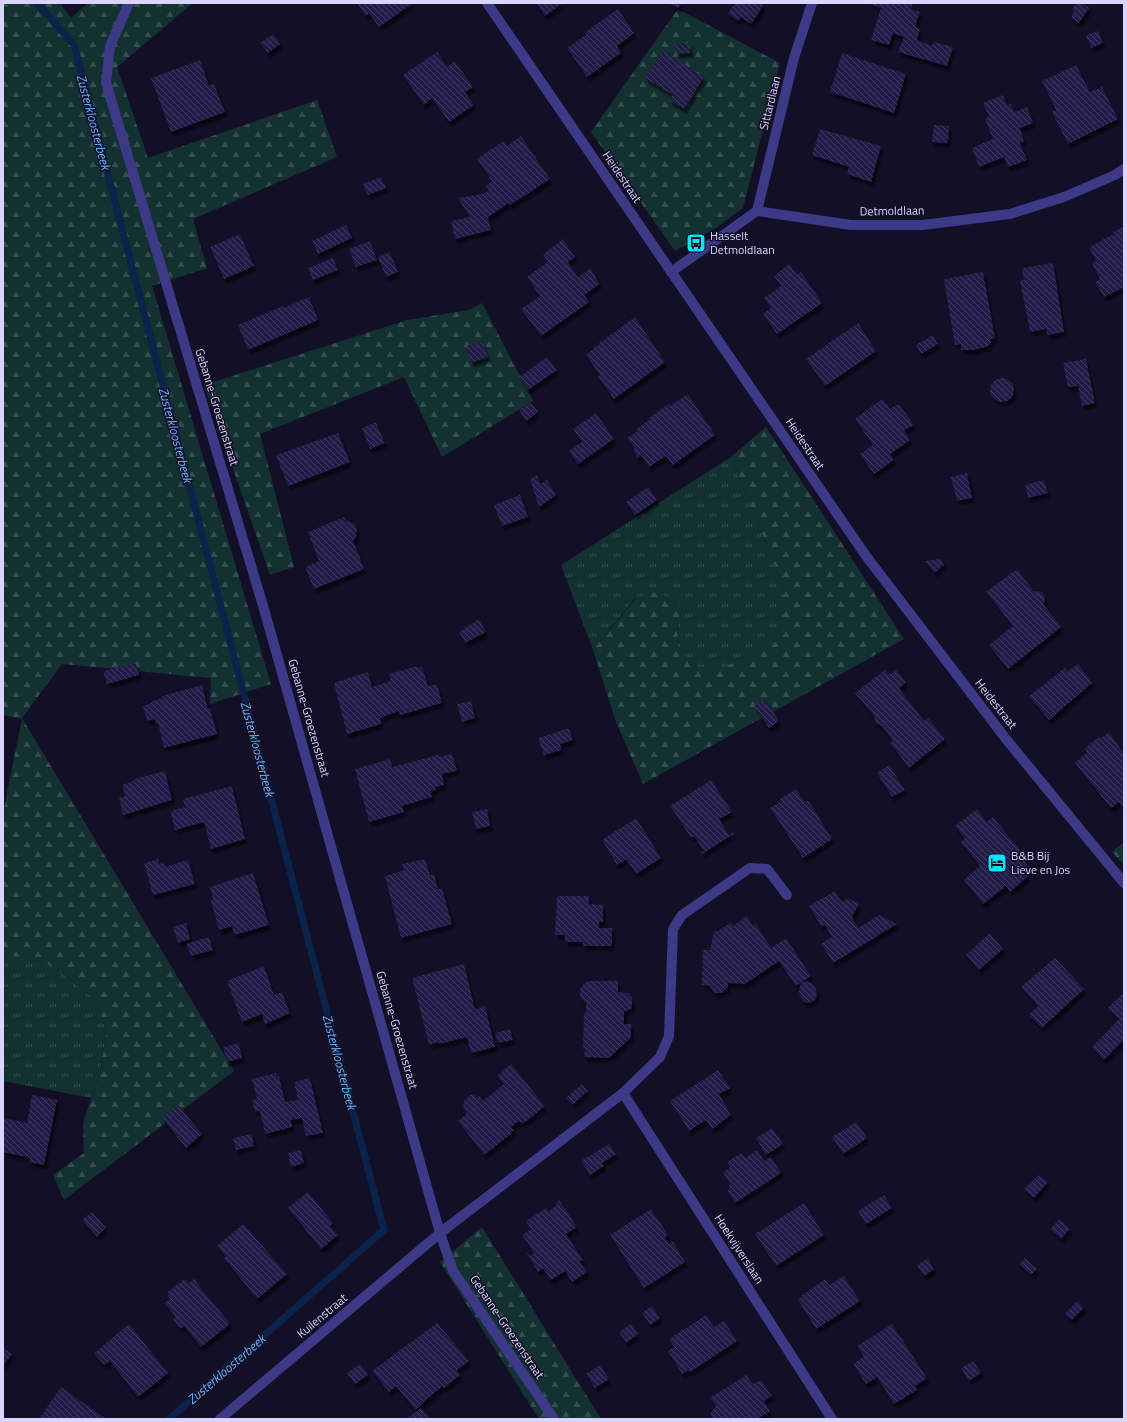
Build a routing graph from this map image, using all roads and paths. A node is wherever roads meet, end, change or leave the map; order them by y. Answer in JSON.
{"nodes":[{"id":1,"x":129,"y":3,"type":"edge"},
{"id":2,"x":487,"y":3,"type":"edge"},
{"id":3,"x":812,"y":3,"type":"edge"},
{"id":4,"x":1124,"y":169,"type":"edge"},
{"id":5,"x":757,"y":211,"type":"junction"},
{"id":6,"x":671,"y":272,"type":"junction"},
{"id":7,"x":1124,"y":883,"type":"edge"},
{"id":8,"x":788,"y":895,"type":"dead end"},
{"id":9,"x":623,"y":1093,"type":"junction"},
{"id":10,"x":440,"y":1233,"type":"junction"},
{"id":11,"x":220,"y":1419,"type":"edge"},
{"id":12,"x":554,"y":1419,"type":"edge"},
{"id":13,"x":832,"y":1419,"type":"edge"}],
"edges":[{"from":1,"to":10,"type":"street","name":"Gebanne-Groezenstraat"},
{"from":2,"to":6,"type":"street","name":"Heidestraat"},
{"from":3,"to":5,"type":"street","name":"Sittardlaan"},
{"from":4,"to":5,"type":"street","name":"Detmoldlaan"},
{"from":5,"to":6,"type":"street"},
{"from":6,"to":7,"type":"street","name":"Heidestraat"},
{"from":8,"to":9,"type":"street"},
{"from":9,"to":10,"type":"street"},
{"from":9,"to":13,"type":"street","name":"Hoekvijverslaan"},
{"from":10,"to":11,"type":"street","name":"Kuilenstraat"},
{"from":10,"to":12,"type":"street","name":"Gebanne-Groezenstraat"}]}
